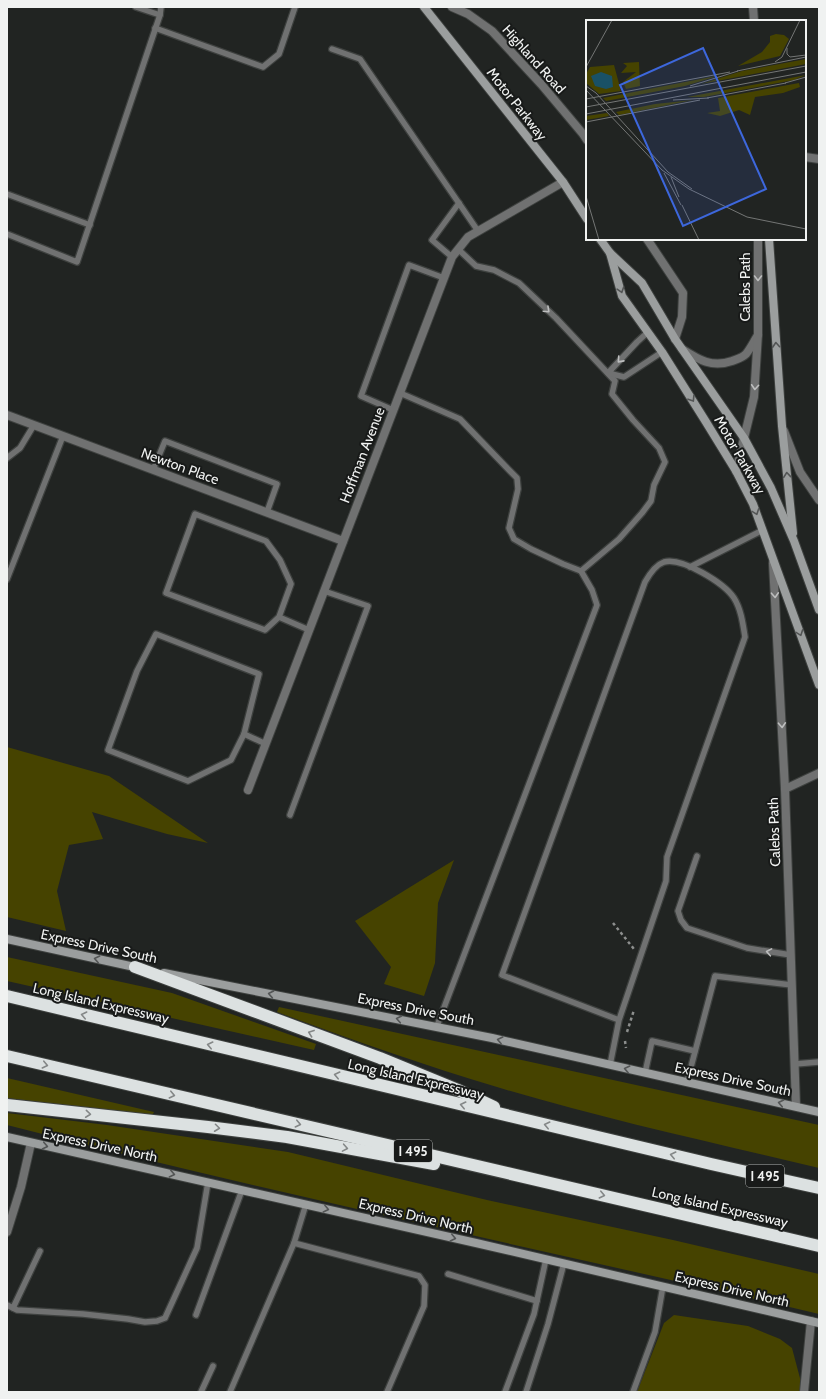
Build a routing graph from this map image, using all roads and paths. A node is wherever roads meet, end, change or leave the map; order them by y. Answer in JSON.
{"nodes":[{"id":1,"x":136,"y":7,"type":"edge"},
{"id":2,"x":161,"y":7,"type":"edge"},
{"id":3,"x":295,"y":7,"type":"edge"},
{"id":4,"x":424,"y":7,"type":"edge"},
{"id":5,"x":452,"y":7,"type":"edge"},
{"id":6,"x":753,"y":7,"type":"edge"},
{"id":7,"x":160,"y":15,"type":"junction"},
{"id":8,"x":754,"y":20,"type":"edge"},
{"id":9,"x":155,"y":28,"type":"junction"},
{"id":10,"x":332,"y":49,"type":"dead end"},
{"id":11,"x":586,"y":138,"type":"edge"},
{"id":12,"x":806,"y":157,"type":"edge"},
{"id":13,"x":819,"y":159,"type":"edge"},
{"id":14,"x":563,"y":182,"type":"junction"},
{"id":15,"x":7,"y":194,"type":"edge"},
{"id":16,"x":459,"y":203,"type":"junction"},
{"id":17,"x":586,"y":217,"type":"edge"},
{"id":18,"x":90,"y":225,"type":"junction"},
{"id":19,"x":478,"y":231,"type":"junction"},
{"id":20,"x":7,"y":234,"type":"edge"},
{"id":21,"x":601,"y":240,"type":"edge"},
{"id":22,"x":648,"y":240,"type":"edge"},
{"id":23,"x":758,"y":240,"type":"edge"},
{"id":24,"x":769,"y":240,"type":"edge"},
{"id":25,"x":458,"y":249,"type":"junction"},
{"id":26,"x":610,"y":253,"type":"junction"},
{"id":27,"x":452,"y":257,"type":"junction"},
{"id":28,"x":444,"y":278,"type":"junction"},
{"id":29,"x":648,"y":332,"type":"junction"},
{"id":30,"x":758,"y":334,"type":"junction"},
{"id":31,"x":675,"y":339,"type":"junction"},
{"id":32,"x":682,"y":348,"type":"junction"},
{"id":33,"x":662,"y":352,"type":"junction"},
{"id":34,"x":608,"y":374,"type":"junction"},
{"id":35,"x":400,"y":393,"type":"junction"},
{"id":36,"x":393,"y":410,"type":"junction"},
{"id":37,"x":7,"y":415,"type":"edge"},
{"id":38,"x":34,"y":425,"type":"junction"},
{"id":39,"x":782,"y":426,"type":"junction"},
{"id":40,"x":62,"y":436,"type":"junction"},
{"id":41,"x":744,"y":438,"type":"junction"},
{"id":42,"x":7,"y":458,"type":"edge"},
{"id":43,"x":154,"y":470,"type":"junction"},
{"id":44,"x":736,"y":471,"type":"junction"},
{"id":45,"x":819,"y":500,"type":"edge"},
{"id":46,"x":267,"y":512,"type":"junction"},
{"id":47,"x":762,"y":530,"type":"junction"},
{"id":48,"x":343,"y":540,"type":"junction"},
{"id":49,"x":794,"y":542,"type":"junction"},
{"id":50,"x":773,"y":556,"type":"junction"},
{"id":51,"x":690,"y":567,"type":"junction"},
{"id":52,"x":581,"y":571,"type":"junction"},
{"id":53,"x":7,"y":579,"type":"edge"},
{"id":54,"x":324,"y":591,"type":"junction"},
{"id":55,"x":819,"y":610,"type":"edge"},
{"id":56,"x":279,"y":617,"type":"junction"},
{"id":57,"x":310,"y":630,"type":"junction"},
{"id":58,"x":819,"y":685,"type":"edge"},
{"id":59,"x":244,"y":734,"type":"junction"},
{"id":60,"x":266,"y":744,"type":"junction"},
{"id":61,"x":819,"y":773,"type":"edge"},
{"id":62,"x":785,"y":789,"type":"junction"},
{"id":63,"x":248,"y":790,"type":"dead end"},
{"id":64,"x":290,"y":815,"type":"dead end"},
{"id":65,"x":697,"y":856,"type":"dead end"},
{"id":66,"x":613,"y":923,"type":"dead end"},
{"id":67,"x":7,"y":939,"type":"edge"},
{"id":68,"x":637,"y":952,"type":"dead end"},
{"id":69,"x":791,"y":955,"type":"junction"},
{"id":70,"x":135,"y":968,"type":"junction"},
{"id":71,"x":792,"y":985,"type":"junction"},
{"id":72,"x":7,"y":996,"type":"edge"},
{"id":73,"x":634,"y":1008,"type":"dead end"},
{"id":74,"x":620,"y":1020,"type":"junction"},
{"id":75,"x":437,"y":1026,"type":"junction"},
{"id":76,"x":626,"y":1048,"type":"dead end"},
{"id":77,"x":695,"y":1051,"type":"junction"},
{"id":78,"x":7,"y":1056,"type":"edge"},
{"id":79,"x":819,"y":1062,"type":"edge"},
{"id":80,"x":795,"y":1064,"type":"junction"},
{"id":81,"x":610,"y":1065,"type":"junction"},
{"id":82,"x":645,"y":1073,"type":"junction"},
{"id":83,"x":687,"y":1082,"type":"junction"},
{"id":84,"x":7,"y":1105,"type":"edge"},
{"id":85,"x":796,"y":1106,"type":"junction"},
{"id":86,"x":819,"y":1112,"type":"edge"},
{"id":87,"x":515,"y":1117,"type":"junction"},
{"id":88,"x":7,"y":1138,"type":"edge"},
{"id":89,"x":31,"y":1143,"type":"junction"},
{"id":90,"x":208,"y":1182,"type":"junction"},
{"id":91,"x":819,"y":1188,"type":"edge"},
{"id":92,"x":242,"y":1190,"type":"junction"},
{"id":93,"x":581,"y":1190,"type":"junction"},
{"id":94,"x":306,"y":1204,"type":"junction"},
{"id":95,"x":8,"y":1226,"type":"edge"},
{"id":96,"x":294,"y":1242,"type":"junction"},
{"id":97,"x":819,"y":1246,"type":"edge"},
{"id":98,"x":40,"y":1251,"type":"dead end"},
{"id":99,"x":546,"y":1259,"type":"junction"},
{"id":100,"x":564,"y":1263,"type":"junction"},
{"id":101,"x":448,"y":1274,"type":"dead end"},
{"id":102,"x":663,"y":1286,"type":"junction"},
{"id":103,"x":536,"y":1301,"type":"junction"},
{"id":104,"x":10,"y":1307,"type":"edge"},
{"id":105,"x":196,"y":1315,"type":"dead end"},
{"id":106,"x":815,"y":1322,"type":"edge"},
{"id":107,"x":213,"y":1366,"type":"dead end"},
{"id":108,"x":201,"y":1392,"type":"edge"},
{"id":109,"x":230,"y":1392,"type":"edge"},
{"id":110,"x":387,"y":1392,"type":"edge"},
{"id":111,"x":505,"y":1392,"type":"edge"},
{"id":112,"x":526,"y":1392,"type":"edge"},
{"id":113,"x":634,"y":1392,"type":"edge"},
{"id":114,"x":804,"y":1392,"type":"edge"}],
"edges":[{"from":1,"to":7,"type":"lane"},
{"from":2,"to":7,"type":"lane"},
{"from":3,"to":9,"type":"lane"},
{"from":4,"to":14,"type":"main road","name":"Motor Parkway"},
{"from":5,"to":11,"type":"street","name":"Highland Road"},
{"from":6,"to":8,"type":"street"},
{"from":7,"to":9,"type":"lane"},
{"from":9,"to":18,"type":"lane"},
{"from":10,"to":16,"type":"lane"},
{"from":12,"to":13,"type":"street"},
{"from":14,"to":17,"type":"main road","name":"Motor Parkway"},
{"from":14,"to":19,"type":"street","name":"Hoffman Avenue"},
{"from":15,"to":18,"type":"lane"},
{"from":16,"to":19,"type":"lane"},
{"from":16,"to":27,"type":"lane"},
{"from":18,"to":20,"type":"lane"},
{"from":19,"to":25,"type":"street","name":"Hoffman Avenue"},
{"from":21,"to":26,"type":"main road","name":"Motor Parkway"},
{"from":22,"to":31,"type":"street"},
{"from":23,"to":30,"type":"street","name":"Calebs Path","one_way":true},
{"from":39,"to":24,"type":"main road","one_way":true},
{"from":25,"to":27,"type":"street","name":"Hoffman Avenue"},
{"from":25,"to":34,"type":"lane","one_way":true},
{"from":26,"to":29,"type":"main road","name":"Motor Parkway","one_way":true},
{"from":26,"to":31,"type":"main road","name":"Motor Parkway"},
{"from":27,"to":28,"type":"street","name":"Hoffman Avenue"},
{"from":28,"to":35,"type":"street","name":"Hoffman Avenue"},
{"from":28,"to":36,"type":"lane"},
{"from":29,"to":33,"type":"main road","name":"Motor Parkway"},
{"from":29,"to":34,"type":"lane","one_way":true},
{"from":30,"to":32,"type":"street","name":"Calebs Path"},
{"from":30,"to":41,"type":"street","name":"Calebs Path","one_way":true},
{"from":31,"to":32,"type":"main road","name":"Motor Parkway"},
{"from":32,"to":41,"type":"main road","name":"Motor Parkway"},
{"from":33,"to":34,"type":"lane"},
{"from":33,"to":44,"type":"main road","name":"Motor Parkway","one_way":true},
{"from":34,"to":52,"type":"lane"},
{"from":35,"to":36,"type":"street","name":"Hoffman Avenue"},
{"from":35,"to":52,"type":"lane"},
{"from":36,"to":48,"type":"street","name":"Hoffman Avenue"},
{"from":37,"to":38,"type":"street","name":"Newton Place"},
{"from":38,"to":40,"type":"street","name":"Newton Place"},
{"from":38,"to":42,"type":"lane"},
{"from":39,"to":45,"type":"street"},
{"from":49,"to":39,"type":"main road","one_way":true},
{"from":40,"to":43,"type":"street","name":"Newton Place"},
{"from":40,"to":53,"type":"lane"},
{"from":41,"to":44,"type":"street","name":"Calebs Path"},
{"from":41,"to":49,"type":"main road","name":"Motor Parkway"},
{"from":43,"to":46,"type":"street","name":"Newton Place"},
{"from":43,"to":46,"type":"lane"},
{"from":44,"to":47,"type":"main road","name":"Motor Parkway","one_way":true},
{"from":46,"to":48,"type":"street","name":"Newton Place"},
{"from":47,"to":50,"type":"main road","name":"Motor Parkway"},
{"from":47,"to":51,"type":"lane"},
{"from":48,"to":54,"type":"street","name":"Hoffman Avenue"},
{"from":49,"to":55,"type":"main road","name":"Motor Parkway"},
{"from":50,"to":58,"type":"main road","name":"Motor Parkway","one_way":true},
{"from":50,"to":62,"type":"street","name":"Calebs Path","one_way":true},
{"from":51,"to":74,"type":"lane"},
{"from":51,"to":74,"type":"lane"},
{"from":52,"to":75,"type":"lane"},
{"from":54,"to":57,"type":"street","name":"Hoffman Avenue"},
{"from":54,"to":64,"type":"lane"},
{"from":56,"to":56,"type":"lane"},
{"from":56,"to":57,"type":"lane"},
{"from":57,"to":60,"type":"street","name":"Hoffman Avenue"},
{"from":59,"to":59,"type":"lane"},
{"from":59,"to":60,"type":"lane"},
{"from":60,"to":63,"type":"street","name":"Hoffman Avenue"},
{"from":61,"to":62,"type":"street"},
{"from":62,"to":69,"type":"street","name":"Calebs Path"},
{"from":69,"to":65,"type":"lane","one_way":true},
{"from":66,"to":68,"type":"path"},
{"from":70,"to":67,"type":"main road","name":"Express Drive South","one_way":true},
{"from":69,"to":71,"type":"street","name":"Calebs Path"},
{"from":75,"to":70,"type":"main road","name":"Express Drive South","one_way":true},
{"from":87,"to":70,"type":"highway","one_way":true},
{"from":71,"to":77,"type":"lane"},
{"from":71,"to":80,"type":"street","name":"Calebs Path"},
{"from":87,"to":72,"type":"highway","name":"Long Island Expressway","number":"I 495","one_way":true},
{"from":73,"to":76,"type":"path"},
{"from":74,"to":81,"type":"lane"},
{"from":81,"to":75,"type":"main road","name":"Express Drive South","one_way":true},
{"from":77,"to":82,"type":"lane"},
{"from":77,"to":83,"type":"lane"},
{"from":78,"to":93,"type":"highway","name":"Long Island Expressway","number":"I 495","one_way":true},
{"from":79,"to":80,"type":"lane"},
{"from":80,"to":85,"type":"street","name":"Calebs Path"},
{"from":82,"to":81,"type":"main road","name":"Express Drive South","one_way":true},
{"from":82,"to":83,"type":"main road","name":"Express Drive South"},
{"from":85,"to":83,"type":"main road","name":"Express Drive South","one_way":true},
{"from":84,"to":93,"type":"highway","one_way":true},
{"from":85,"to":86,"type":"main road","name":"Express Drive South"},
{"from":91,"to":87,"type":"highway","name":"Long Island Expressway","number":"I 495","one_way":true},
{"from":88,"to":89,"type":"main road","name":"Express Drive North"},
{"from":89,"to":90,"type":"main road","name":"Express Drive North","one_way":true},
{"from":89,"to":95,"type":"street"},
{"from":90,"to":92,"type":"main road","name":"Express Drive North"},
{"from":90,"to":104,"type":"lane"},
{"from":92,"to":94,"type":"main road","name":"Express Drive North"},
{"from":92,"to":105,"type":"lane"},
{"from":93,"to":97,"type":"highway","name":"Long Island Expressway","number":"I 495","one_way":true},
{"from":94,"to":96,"type":"lane"},
{"from":94,"to":99,"type":"main road","name":"Express Drive North","one_way":true},
{"from":96,"to":109,"type":"lane"},
{"from":96,"to":110,"type":"lane"},
{"from":98,"to":104,"type":"lane"},
{"from":99,"to":100,"type":"main road","name":"Express Drive North"},
{"from":99,"to":103,"type":"lane"},
{"from":100,"to":102,"type":"main road","name":"Express Drive North"},
{"from":100,"to":112,"type":"lane"},
{"from":101,"to":103,"type":"lane"},
{"from":102,"to":106,"type":"main road","name":"Express Drive North"},
{"from":102,"to":113,"type":"lane"},
{"from":103,"to":111,"type":"lane"},
{"from":106,"to":114,"type":"street"},
{"from":107,"to":108,"type":"lane"}]}
